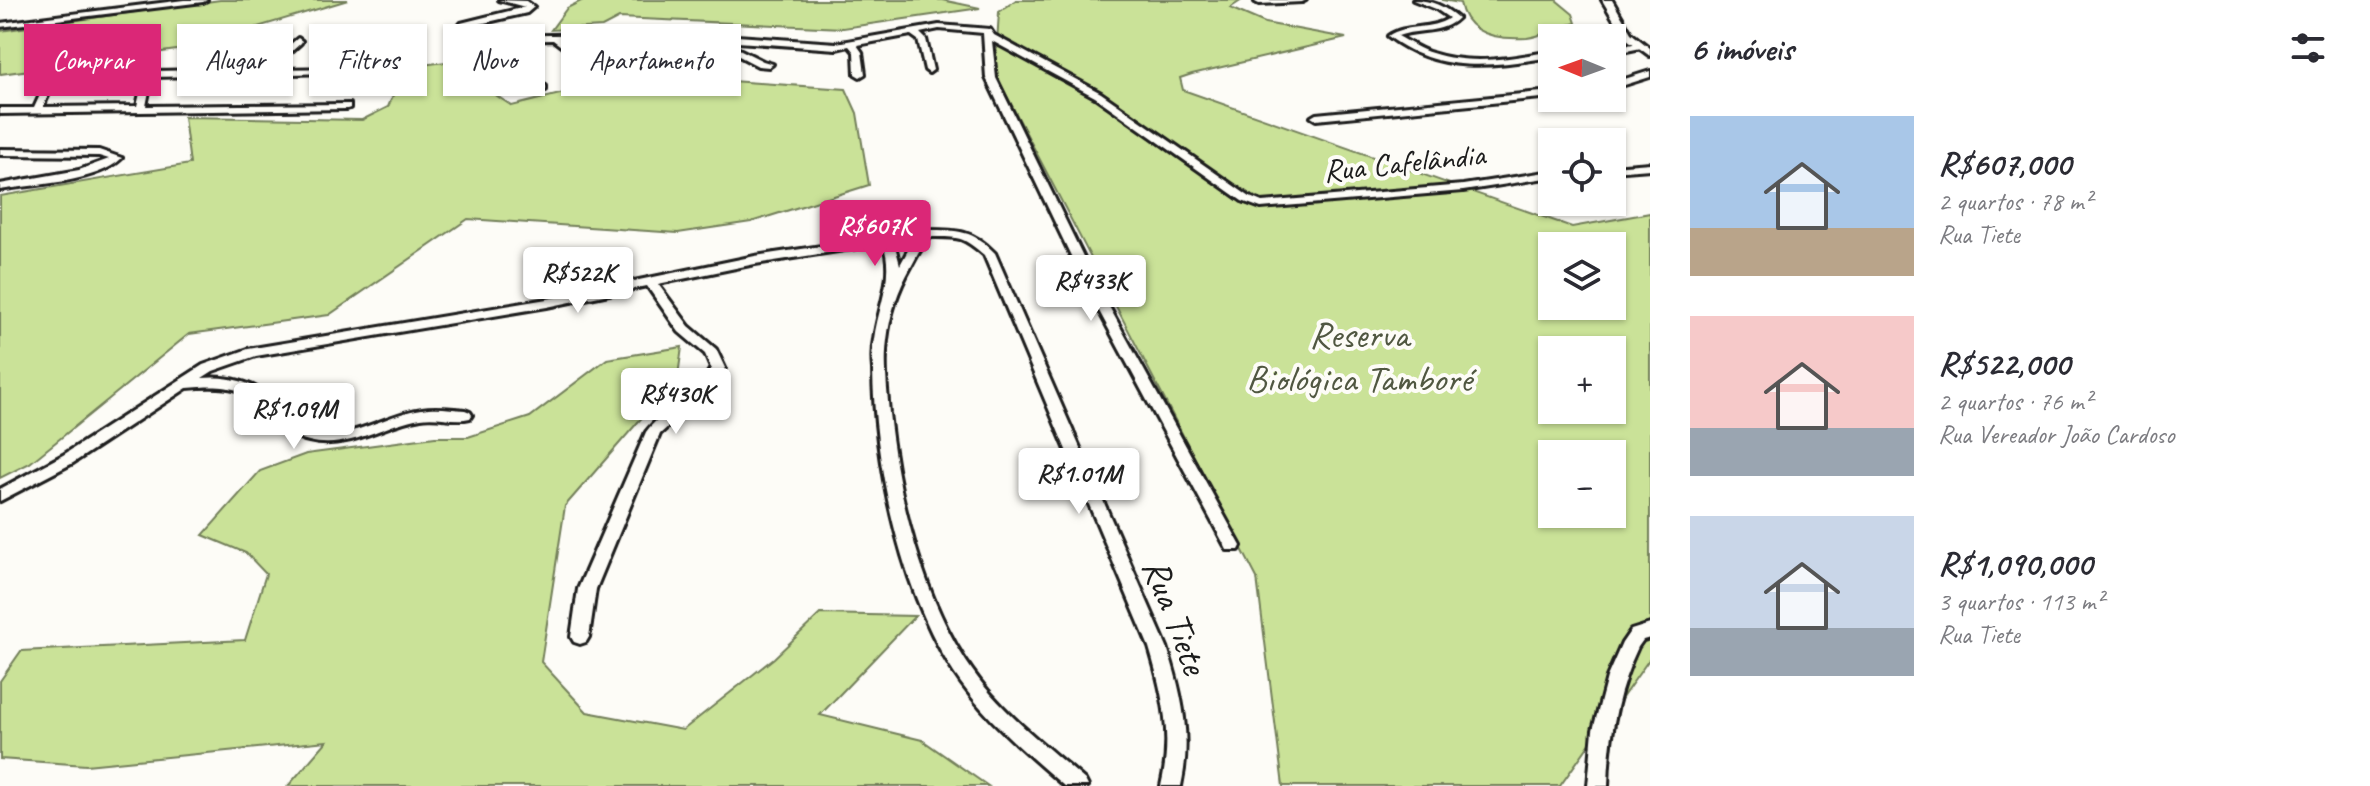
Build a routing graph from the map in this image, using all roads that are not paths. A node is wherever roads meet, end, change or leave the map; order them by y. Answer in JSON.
{"nodes":[{"id":1,"x":203,"y":0,"type":"edge"},
{"id":2,"x":503,"y":0,"type":"edge"},
{"id":3,"x":1302,"y":0,"type":"edge"},
{"id":4,"x":1417,"y":0,"type":"edge"},
{"id":5,"x":1607,"y":0,"type":"edge"},
{"id":6,"x":524,"y":1,"type":"edge"},
{"id":7,"x":1259,"y":2,"type":"dead end"},
{"id":8,"x":467,"y":24,"type":"edge"},
{"id":9,"x":0,"y":25,"type":"edge"},
{"id":10,"x":912,"y":31,"type":"junction"},
{"id":11,"x":987,"y":31,"type":"junction"},
{"id":12,"x":545,"y":38,"type":"edge"},
{"id":13,"x":555,"y":38,"type":"junction"},
{"id":14,"x":561,"y":38,"type":"edge"},
{"id":15,"x":741,"y":40,"type":"edge"},
{"id":16,"x":298,"y":41,"type":"dead end"},
{"id":17,"x":561,"y":43,"type":"edge"},
{"id":18,"x":851,"y":43,"type":"junction"},
{"id":19,"x":293,"y":45,"type":"edge"},
{"id":20,"x":1638,"y":46,"type":"junction"},
{"id":21,"x":1626,"y":48,"type":"edge"},
{"id":22,"x":1650,"y":53,"type":"edge"},
{"id":23,"x":741,"y":54,"type":"edge"},
{"id":24,"x":1538,"y":56,"type":"edge"},
{"id":25,"x":769,"y":64,"type":"dead end"},
{"id":26,"x":929,"y":70,"type":"dead end"},
{"id":27,"x":860,"y":74,"type":"dead end"},
{"id":28,"x":1650,"y":74,"type":"edge"},
{"id":29,"x":1626,"y":82,"type":"edge"},
{"id":30,"x":1538,"y":95,"type":"edge"},
{"id":31,"x":44,"y":96,"type":"edge"},
{"id":32,"x":144,"y":96,"type":"edge"},
{"id":33,"x":347,"y":106,"type":"dead end"},
{"id":34,"x":141,"y":108,"type":"junction"},
{"id":35,"x":0,"y":111,"type":"edge"},
{"id":36,"x":37,"y":111,"type":"junction"},
{"id":37,"x":1316,"y":117,"type":"dead end"},
{"id":38,"x":0,"y":152,"type":"edge"},
{"id":39,"x":1650,"y":166,"type":"edge"},
{"id":40,"x":1626,"y":168,"type":"edge"},
{"id":41,"x":1538,"y":176,"type":"edge"},
{"id":42,"x":0,"y":187,"type":"edge"},
{"id":43,"x":928,"y":233,"type":"junction"},
{"id":44,"x":887,"y":239,"type":"junction"},
{"id":45,"x":650,"y":282,"type":"junction"},
{"id":46,"x":891,"y":290,"type":"junction"},
{"id":47,"x":172,"y":388,"type":"junction"},
{"id":48,"x":465,"y":415,"type":"dead end"},
{"id":49,"x":0,"y":496,"type":"edge"},
{"id":50,"x":1233,"y":546,"type":"dead end"},
{"id":51,"x":1650,"y":631,"type":"edge"},
{"id":52,"x":580,"y":637,"type":"dead end"},
{"id":53,"x":1078,"y":786,"type":"edge"},
{"id":54,"x":1171,"y":786,"type":"edge"},
{"id":55,"x":1598,"y":786,"type":"edge"}],
"edges":[{"from":1,"to":9,"type":"street"},
{"from":2,"to":6,"type":"street"},
{"from":3,"to":7,"type":"street"},
{"from":4,"to":24,"type":"street"},
{"from":5,"to":20,"type":"street"},
{"from":6,"to":8,"type":"street"},
{"from":10,"to":11,"type":"street"},
{"from":10,"to":18,"type":"street"},
{"from":10,"to":26,"type":"street"},
{"from":11,"to":41,"type":"street","name":"Rua Cafelândia"},
{"from":11,"to":50,"type":"street"},
{"from":12,"to":13,"type":"street"},
{"from":13,"to":14,"type":"street"},
{"from":13,"to":17,"type":"street"},
{"from":15,"to":18,"type":"street"},
{"from":16,"to":19,"type":"street"},
{"from":18,"to":27,"type":"street"},
{"from":20,"to":21,"type":"street"},
{"from":20,"to":22,"type":"street"},
{"from":23,"to":25,"type":"street"},
{"from":28,"to":29,"type":"street"},
{"from":30,"to":37,"type":"street"},
{"from":31,"to":36,"type":"street"},
{"from":32,"to":34,"type":"street"},
{"from":33,"to":34,"type":"street"},
{"from":34,"to":36,"type":"street"},
{"from":35,"to":36,"type":"street"},
{"from":38,"to":42,"type":"street"},
{"from":39,"to":40,"type":"street"},
{"from":43,"to":44,"type":"street"},
{"from":43,"to":46,"type":"street"},
{"from":43,"to":54,"type":"street","name":"Rua Tiete"},
{"from":44,"to":45,"type":"street"},
{"from":44,"to":46,"type":"street"},
{"from":45,"to":47,"type":"street"},
{"from":45,"to":52,"type":"street"},
{"from":46,"to":53,"type":"street"},
{"from":47,"to":48,"type":"street"},
{"from":47,"to":49,"type":"street"},
{"from":51,"to":55,"type":"street"}]}
